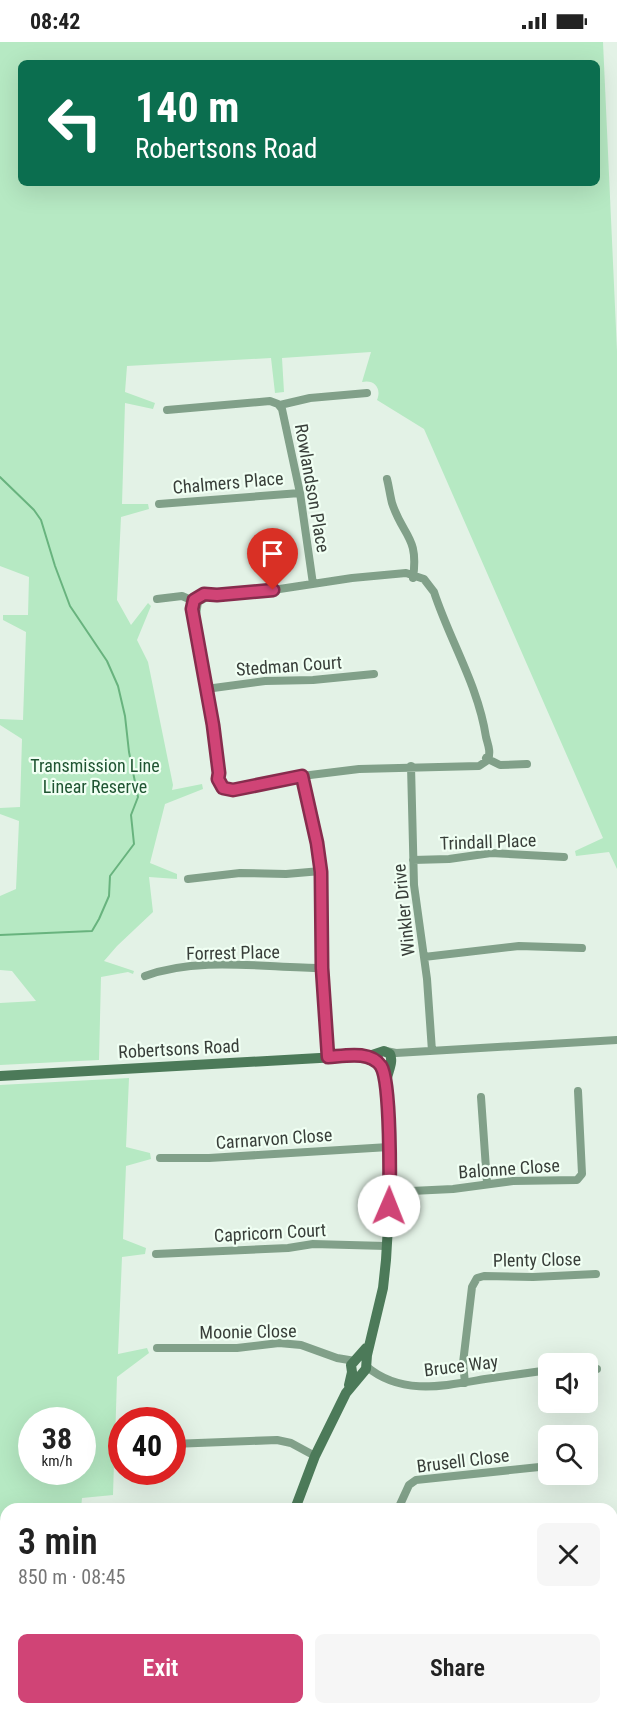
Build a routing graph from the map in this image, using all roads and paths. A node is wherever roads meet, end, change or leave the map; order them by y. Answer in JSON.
{"nodes":[{"id":1,"x":367,"y":393,"type":"dead end"},
{"id":2,"x":280,"y":405,"type":"junction"},
{"id":3,"x":167,"y":410,"type":"dead end"},
{"id":4,"x":387,"y":479,"type":"dead end"},
{"id":5,"x":300,"y":493,"type":"junction"},
{"id":6,"x":159,"y":504,"type":"dead end"},
{"id":7,"x":414,"y":577,"type":"junction"},
{"id":8,"x":313,"y":584,"type":"junction"},
{"id":9,"x":158,"y":599,"type":"dead end"},
{"id":10,"x":196,"y":601,"type":"junction"},
{"id":11,"x":374,"y":674,"type":"dead end"},
{"id":12,"x":206,"y":689,"type":"junction"},
{"id":13,"x":486,"y":758,"type":"junction"},
{"id":14,"x":527,"y":764,"type":"dead end"},
{"id":15,"x":411,"y":766,"type":"junction"},
{"id":16,"x":302,"y":776,"type":"junction"},
{"id":17,"x":564,"y":857,"type":"dead end"},
{"id":18,"x":413,"y":860,"type":"junction"},
{"id":19,"x":321,"y":872,"type":"junction"},
{"id":20,"x":188,"y":879,"type":"dead end"},
{"id":21,"x":582,"y":948,"type":"dead end"},
{"id":22,"x":424,"y":957,"type":"junction"},
{"id":23,"x":322,"y":968,"type":"junction"},
{"id":24,"x":145,"y":976,"type":"dead end"},
{"id":25,"x":617,"y":1040,"type":"edge"},
{"id":26,"x":432,"y":1051,"type":"junction"},
{"id":27,"x":328,"y":1057,"type":"junction"},
{"id":28,"x":384,"y":1060,"type":"junction"},
{"id":29,"x":0,"y":1076,"type":"edge"},
{"id":30,"x":578,"y":1092,"type":"dead end"},
{"id":31,"x":481,"y":1097,"type":"dead end"},
{"id":32,"x":389,"y":1147,"type":"junction"},
{"id":33,"x":160,"y":1158,"type":"dead end"},
{"id":34,"x":487,"y":1184,"type":"junction"},
{"id":35,"x":390,"y":1192,"type":"junction"},
{"id":36,"x":386,"y":1246,"type":"junction"},
{"id":37,"x":156,"y":1254,"type":"dead end"},
{"id":38,"x":596,"y":1274,"type":"dead end"},
{"id":39,"x":157,"y":1348,"type":"dead end"},
{"id":40,"x":359,"y":1368,"type":"junction"},
{"id":41,"x":538,"y":1372,"type":"edge"},
{"id":42,"x":465,"y":1383,"type":"junction"},
{"id":43,"x":186,"y":1443,"type":"edge"},
{"id":44,"x":315,"y":1456,"type":"junction"},
{"id":45,"x":538,"y":1467,"type":"edge"},
{"id":46,"x":297,"y":1503,"type":"edge"},
{"id":47,"x":400,"y":1503,"type":"edge"}],
"edges":[{"from":1,"to":2,"type":"street"},
{"from":2,"to":3,"type":"street","name":"Rowlandson Place"},
{"from":2,"to":5,"type":"street","name":"Rowlandson Place"},
{"from":4,"to":7,"type":"street"},
{"from":5,"to":6,"type":"street","name":"Chalmers Place"},
{"from":5,"to":8,"type":"street","name":"Rowlandson Place"},
{"from":7,"to":8,"type":"street"},
{"from":7,"to":13,"type":"street"},
{"from":8,"to":10,"type":"street"},
{"from":9,"to":10,"type":"street"},
{"from":10,"to":12,"type":"street"},
{"from":11,"to":12,"type":"street","name":"Stedman Court"},
{"from":12,"to":16,"type":"street"},
{"from":13,"to":14,"type":"street"},
{"from":13,"to":15,"type":"street"},
{"from":15,"to":16,"type":"street"},
{"from":15,"to":18,"type":"street","name":"Winkler Drive"},
{"from":16,"to":19,"type":"street"},
{"from":17,"to":18,"type":"street","name":"Trindall Place"},
{"from":18,"to":22,"type":"street","name":"Winkler Drive"},
{"from":19,"to":20,"type":"street"},
{"from":19,"to":23,"type":"street"},
{"from":21,"to":22,"type":"street"},
{"from":22,"to":26,"type":"street","name":"Winkler Drive"},
{"from":23,"to":24,"type":"street","name":"Forrest Place"},
{"from":23,"to":27,"type":"street"},
{"from":25,"to":26,"type":"street"},
{"from":26,"to":28,"type":"street"},
{"from":27,"to":28,"type":"street","name":"Robertsons Road"},
{"from":27,"to":29,"type":"street","name":"Robertsons Road"},
{"from":28,"to":32,"type":"street"},
{"from":30,"to":34,"type":"street","name":"Balonne Close"},
{"from":31,"to":34,"type":"street"},
{"from":32,"to":33,"type":"street","name":"Carnarvon Close"},
{"from":32,"to":35,"type":"street"},
{"from":34,"to":35,"type":"street","name":"Balonne Close"},
{"from":35,"to":36,"type":"street"},
{"from":36,"to":37,"type":"street","name":"Capricorn Court"},
{"from":36,"to":40,"type":"street"},
{"from":38,"to":42,"type":"street","name":"Plenty Close"},
{"from":39,"to":40,"type":"street","name":"Moonie Close"},
{"from":40,"to":42,"type":"street","name":"Bruce Way"},
{"from":40,"to":44,"type":"street"},
{"from":41,"to":42,"type":"street","name":"Bruce Way"},
{"from":43,"to":44,"type":"street"},
{"from":44,"to":46,"type":"street"},
{"from":45,"to":47,"type":"street","name":"Brusell Close"}]}
